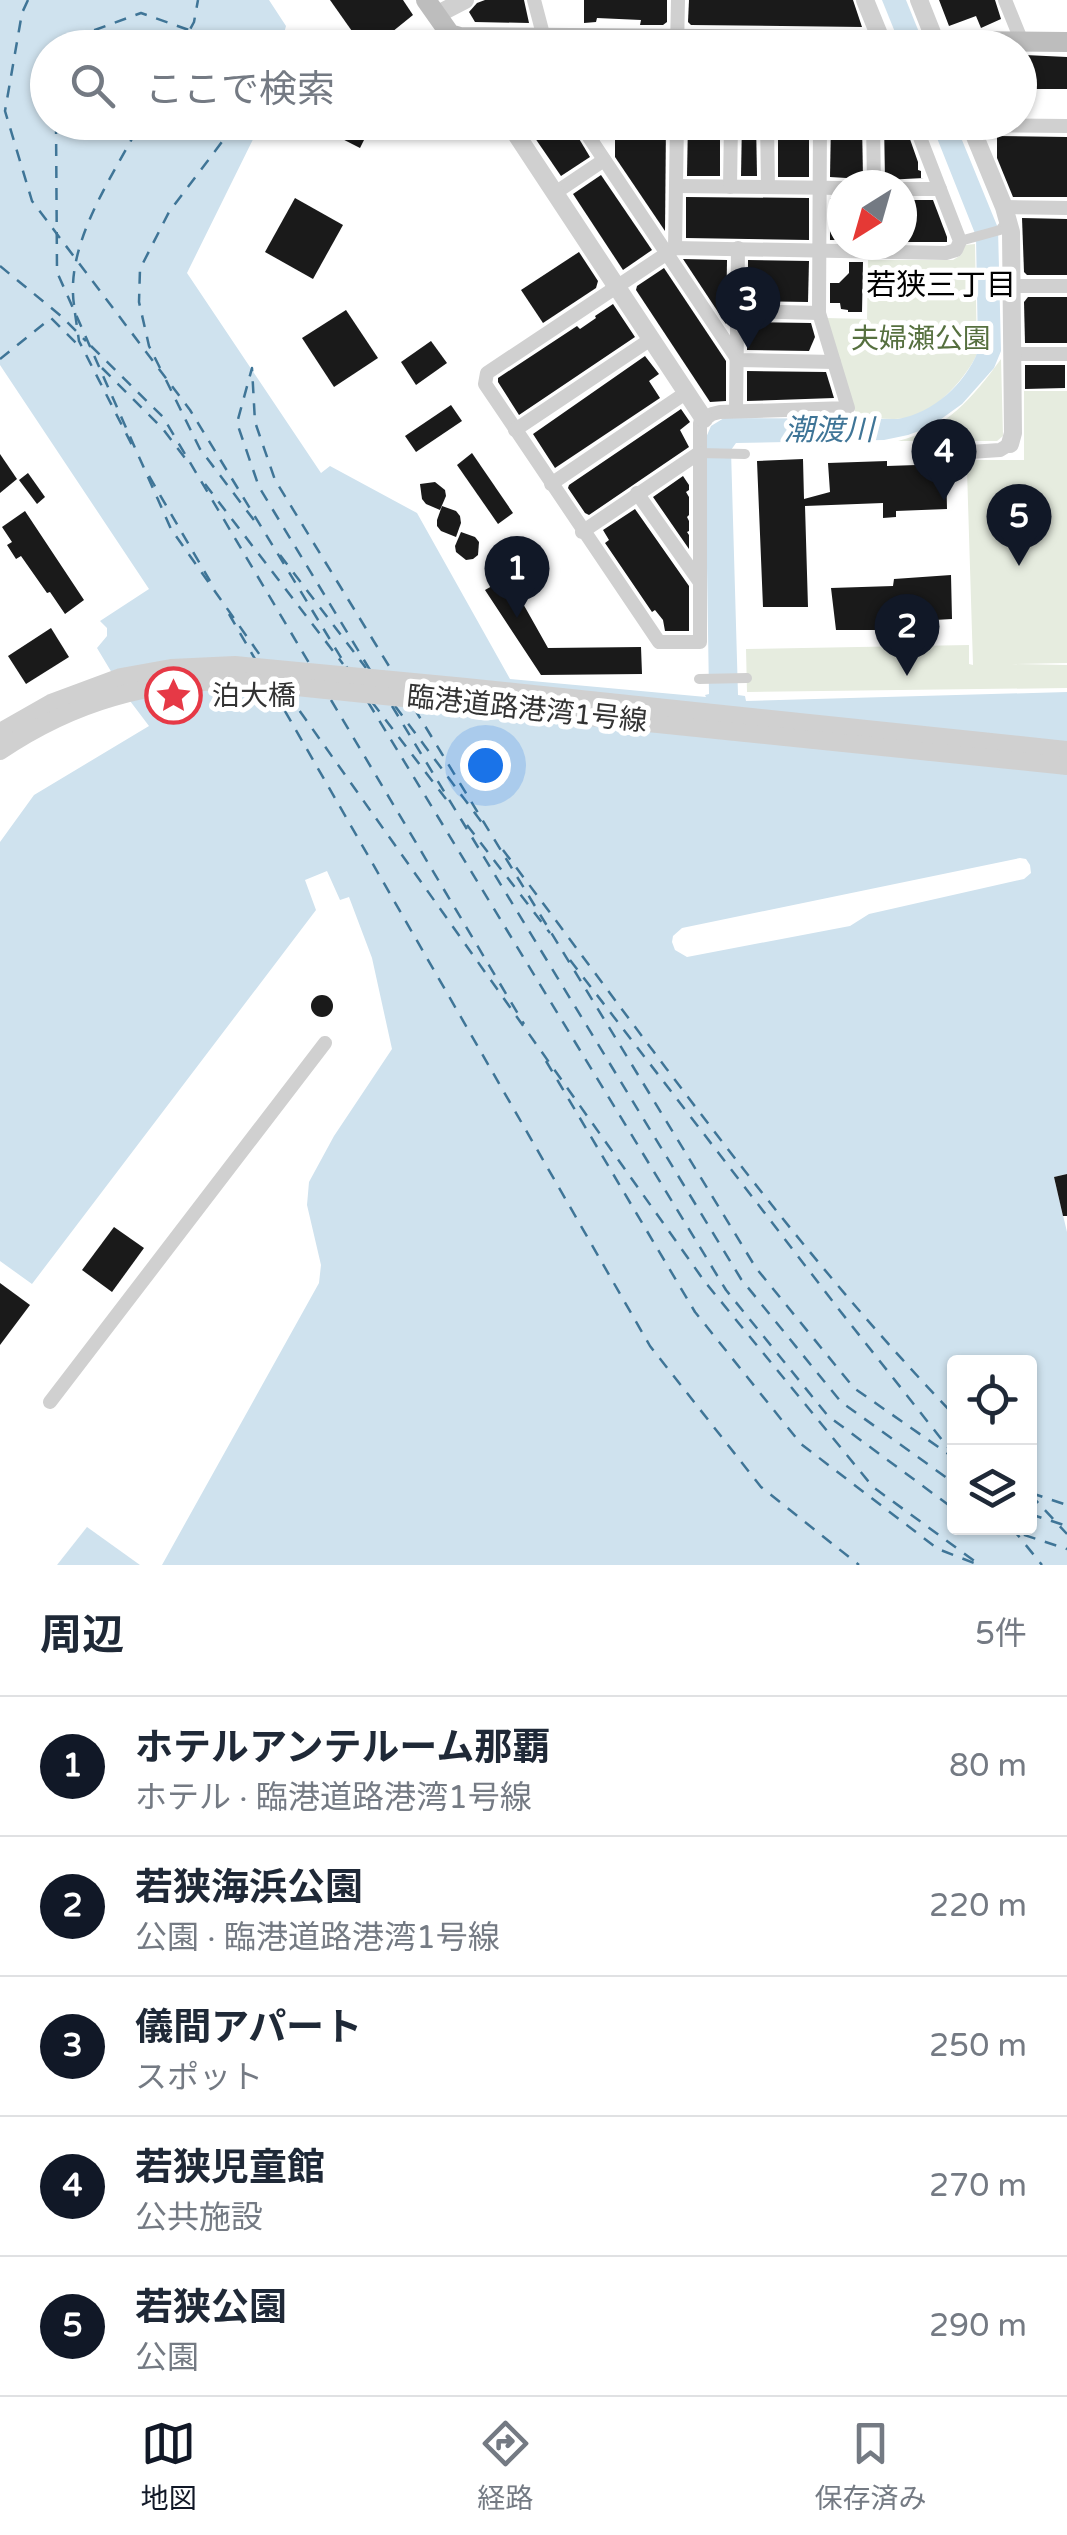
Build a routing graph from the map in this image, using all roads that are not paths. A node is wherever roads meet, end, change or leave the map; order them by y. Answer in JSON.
{"nodes":[{"id":1,"x":465,"y":0,"type":"edge"},
{"id":2,"x":534,"y":0,"type":"edge"},
{"id":3,"x":678,"y":0,"type":"edge"},
{"id":4,"x":866,"y":0,"type":"edge"},
{"id":5,"x":920,"y":0,"type":"edge"},
{"id":6,"x":1005,"y":0,"type":"edge"},
{"id":7,"x":431,"y":8,"type":"edge"},
{"id":8,"x":446,"y":30,"type":"edge"},
{"id":9,"x":542,"y":30,"type":"edge"},
{"id":10,"x":677,"y":30,"type":"edge"},
{"id":11,"x":880,"y":30,"type":"edge"},
{"id":12,"x":929,"y":30,"type":"edge"},
{"id":13,"x":1017,"y":30,"type":"edge"},
{"id":14,"x":1037,"y":42,"type":"edge"},
{"id":15,"x":1067,"y":42,"type":"edge"},
{"id":16,"x":1037,"y":125,"type":"edge"},
{"id":17,"x":1067,"y":126,"type":"edge"},
{"id":18,"x":520,"y":140,"type":"edge"},
{"id":19,"x":591,"y":140,"type":"edge"},
{"id":20,"x":677,"y":140,"type":"edge"},
{"id":21,"x":730,"y":140,"type":"edge"},
{"id":22,"x":767,"y":140,"type":"edge"},
{"id":23,"x":820,"y":140,"type":"edge"},
{"id":24,"x":873,"y":140,"type":"edge"},
{"id":25,"x":921,"y":140,"type":"edge"},
{"id":26,"x":975,"y":140,"type":"edge"},
{"id":27,"x":604,"y":160,"type":"junction"},
{"id":28,"x":874,"y":170,"type":"edge"},
{"id":29,"x":676,"y":186,"type":"junction"},
{"id":30,"x":730,"y":187,"type":"junction"},
{"id":31,"x":768,"y":187,"type":"junction"},
{"id":32,"x":819,"y":188,"type":"junction"},
{"id":33,"x":827,"y":188,"type":"edge"},
{"id":34,"x":917,"y":189,"type":"edge"},
{"id":35,"x":940,"y":190,"type":"junction"},
{"id":36,"x":555,"y":192,"type":"junction"},
{"id":37,"x":1067,"y":208,"type":"edge"},
{"id":38,"x":1004,"y":219,"type":"junction"},
{"id":39,"x":967,"y":239,"type":"junction"},
{"id":40,"x":738,"y":248,"type":"junction"},
{"id":41,"x":671,"y":250,"type":"junction"},
{"id":42,"x":819,"y":250,"type":"junction"},
{"id":43,"x":616,"y":285,"type":"junction"},
{"id":44,"x":1011,"y":286,"type":"junction"},
{"id":45,"x":1067,"y":286,"type":"edge"},
{"id":46,"x":738,"y":311,"type":"junction"},
{"id":47,"x":819,"y":313,"type":"junction"},
{"id":48,"x":651,"y":338,"type":"junction"},
{"id":49,"x":1013,"y":354,"type":"junction"},
{"id":50,"x":1067,"y":354,"type":"edge"},
{"id":51,"x":738,"y":360,"type":"junction"},
{"id":52,"x":834,"y":362,"type":"junction"},
{"id":53,"x":687,"y":392,"type":"junction"},
{"id":54,"x":736,"y":411,"type":"junction"},
{"id":55,"x":704,"y":419,"type":"junction"},
{"id":56,"x":515,"y":430,"type":"junction"},
{"id":57,"x":1010,"y":444,"type":"joint"},
{"id":58,"x":703,"y":453,"type":"junction"},
{"id":59,"x":956,"y":453,"type":"dead end"},
{"id":60,"x":739,"y":454,"type":"dead end"},
{"id":61,"x":551,"y":484,"type":"junction"},
{"id":62,"x":638,"y":493,"type":"junction"},
{"id":63,"x":582,"y":532,"type":"junction"},
{"id":64,"x":699,"y":580,"type":"junction"},
{"id":65,"x":747,"y":678,"type":"dead end"},
{"id":66,"x":699,"y":679,"type":"dead end"},
{"id":67,"x":0,"y":732,"type":"edge"},
{"id":68,"x":1067,"y":750,"type":"edge"},
{"id":69,"x":0,"y":751,"type":"edge"},
{"id":70,"x":1067,"y":766,"type":"edge"},
{"id":71,"x":325,"y":1044,"type":"dead end"},
{"id":72,"x":50,"y":1402,"type":"dead end"}],
"edges":[{"from":1,"to":7,"type":"street"},
{"from":2,"to":9,"type":"street"},
{"from":3,"to":10,"type":"street"},
{"from":4,"to":11,"type":"street"},
{"from":5,"to":12,"type":"street"},
{"from":6,"to":13,"type":"street"},
{"from":7,"to":8,"type":"main road"},
{"from":14,"to":15,"type":"main road"},
{"from":16,"to":17,"type":"street"},
{"from":18,"to":36,"type":"street"},
{"from":19,"to":27,"type":"street"},
{"from":20,"to":29,"type":"street"},
{"from":21,"to":30,"type":"street"},
{"from":22,"to":31,"type":"street"},
{"from":23,"to":32,"type":"street"},
{"from":24,"to":28,"type":"street"},
{"from":25,"to":35,"type":"street"},
{"from":26,"to":38,"type":"street"},
{"from":27,"to":36,"type":"street"},
{"from":27,"to":41,"type":"street"},
{"from":29,"to":30,"type":"street"},
{"from":29,"to":41,"type":"street"},
{"from":30,"to":31,"type":"street"},
{"from":31,"to":32,"type":"street"},
{"from":32,"to":33,"type":"street"},
{"from":32,"to":42,"type":"street"},
{"from":34,"to":35,"type":"street"},
{"from":35,"to":39,"type":"street"},
{"from":36,"to":43,"type":"street"},
{"from":37,"to":38,"type":"street"},
{"from":38,"to":39,"type":"street"},
{"from":38,"to":44,"type":"street"},
{"from":39,"to":42,"type":"street"},
{"from":40,"to":41,"type":"street"},
{"from":40,"to":42,"type":"street"},
{"from":40,"to":46,"type":"street"},
{"from":41,"to":43,"type":"street"},
{"from":41,"to":51,"type":"street"},
{"from":42,"to":47,"type":"street"},
{"from":43,"to":48,"type":"street"},
{"from":43,"to":56,"type":"street"},
{"from":44,"to":45,"type":"street"},
{"from":44,"to":49,"type":"street"},
{"from":46,"to":47,"type":"street"},
{"from":46,"to":51,"type":"street"},
{"from":47,"to":52,"type":"street"},
{"from":48,"to":53,"type":"street"},
{"from":48,"to":56,"type":"street"},
{"from":49,"to":50,"type":"street"},
{"from":49,"to":57,"type":"street"},
{"from":51,"to":52,"type":"street"},
{"from":51,"to":54,"type":"street"},
{"from":52,"to":54,"type":"street"},
{"from":53,"to":55,"type":"street"},
{"from":53,"to":61,"type":"street"},
{"from":54,"to":55,"type":"street"},
{"from":55,"to":58,"type":"street"},
{"from":56,"to":61,"type":"street"},
{"from":57,"to":59,"type":"street"},
{"from":58,"to":60,"type":"street"},
{"from":58,"to":62,"type":"street"},
{"from":58,"to":64,"type":"street"},
{"from":61,"to":63,"type":"street"},
{"from":62,"to":63,"type":"street"},
{"from":62,"to":64,"type":"street"},
{"from":63,"to":64,"type":"street"},
{"from":65,"to":66,"type":"street"},
{"from":67,"to":68,"type":"street","name":"臨港道路港湾1号線"},
{"from":69,"to":70,"type":"street","name":"臨港道路港湾1号線"},
{"from":71,"to":72,"type":"street"}]}
